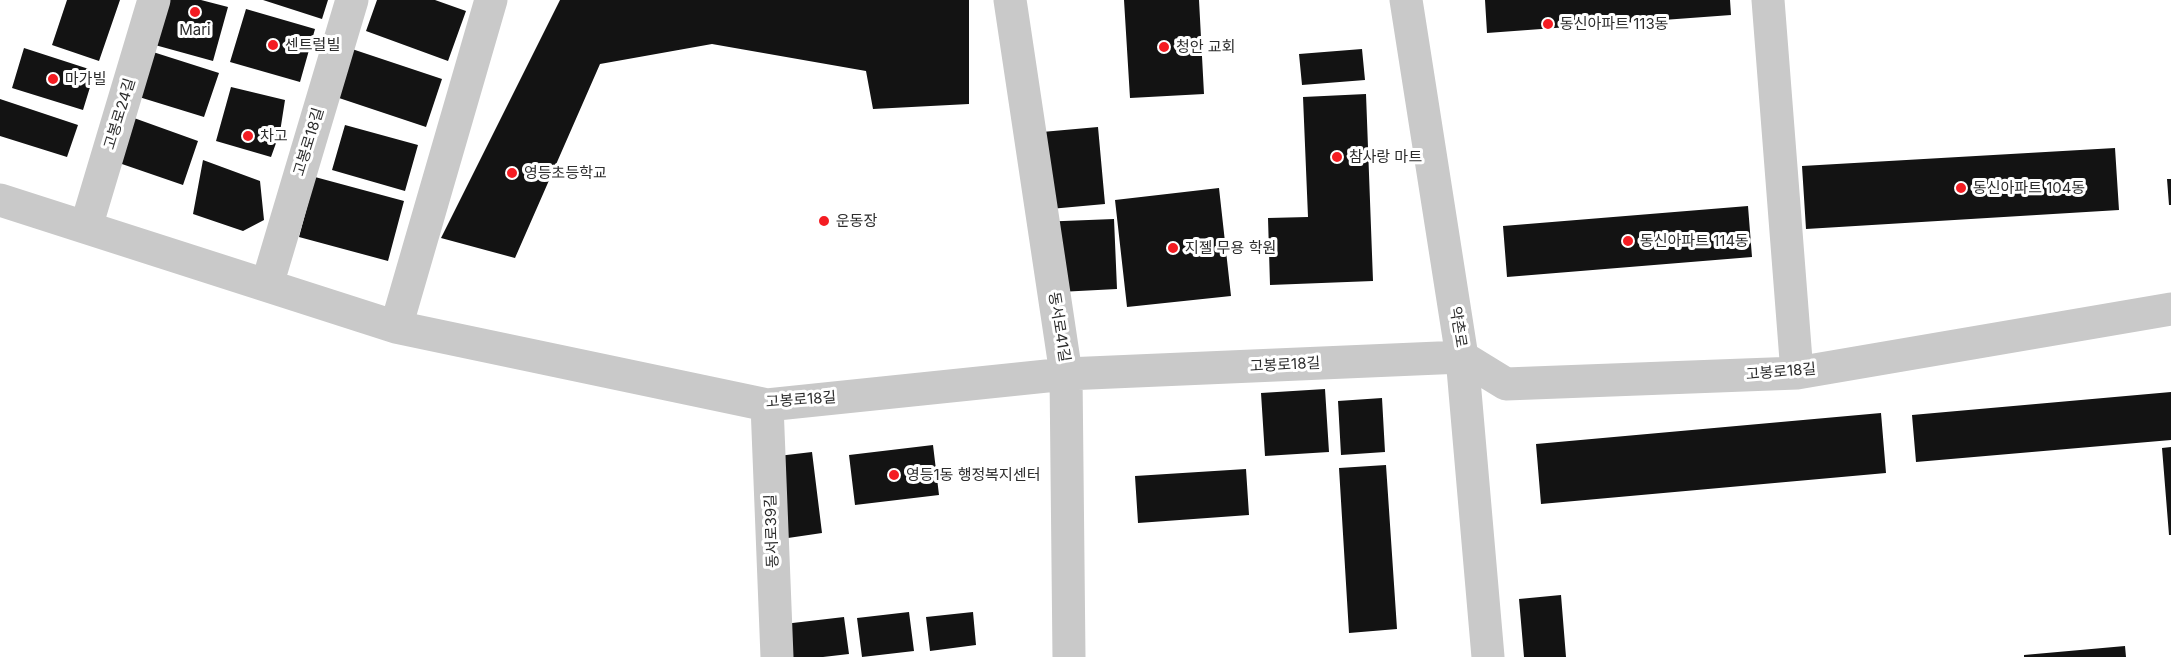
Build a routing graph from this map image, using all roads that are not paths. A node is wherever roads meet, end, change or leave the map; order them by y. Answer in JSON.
{"nodes":[{"id":1,"x":154,"y":0,"type":"edge"},
{"id":2,"x":352,"y":0,"type":"edge"},
{"id":3,"x":491,"y":0,"type":"edge"},
{"id":4,"x":1010,"y":0,"type":"edge"},
{"id":5,"x":1406,"y":0,"type":"edge"},
{"id":6,"x":1768,"y":0,"type":"edge"},
{"id":7,"x":0,"y":200,"type":"edge"},
{"id":8,"x":86,"y":227,"type":"junction"},
{"id":9,"x":267,"y":285,"type":"junction"},
{"id":10,"x":2171,"y":309,"type":"edge"},
{"id":11,"x":396,"y":327,"type":"junction"},
{"id":12,"x":1462,"y":357,"type":"junction"},
{"id":13,"x":1797,"y":373,"type":"junction"},
{"id":14,"x":1066,"y":374,"type":"junction"},
{"id":15,"x":767,"y":405,"type":"junction"},
{"id":16,"x":777,"y":657,"type":"edge"},
{"id":17,"x":1069,"y":657,"type":"edge"},
{"id":18,"x":1488,"y":657,"type":"edge"}],
"edges":[{"from":1,"to":8,"type":"street","name":"고봉로24길"},
{"from":2,"to":9,"type":"street","name":"고봉로18길"},
{"from":3,"to":11,"type":"street"},
{"from":4,"to":14,"type":"street","name":"동서로41길"},
{"from":5,"to":12,"type":"street","name":"약촌로"},
{"from":6,"to":13,"type":"street"},
{"from":7,"to":8,"type":"street","name":"고봉로18길"},
{"from":8,"to":9,"type":"street","name":"고봉로18길"},
{"from":9,"to":11,"type":"street","name":"고봉로18길"},
{"from":10,"to":13,"type":"street","name":"고봉로18길"},
{"from":11,"to":15,"type":"street","name":"고봉로18길"},
{"from":12,"to":13,"type":"street","name":"고봉로18길"},
{"from":12,"to":14,"type":"street","name":"고봉로18길"},
{"from":12,"to":18,"type":"street","name":"약촌로"},
{"from":14,"to":15,"type":"street","name":"고봉로18길"},
{"from":14,"to":17,"type":"street","name":"동서로41길"},
{"from":15,"to":16,"type":"street","name":"동서로39길"}]}
